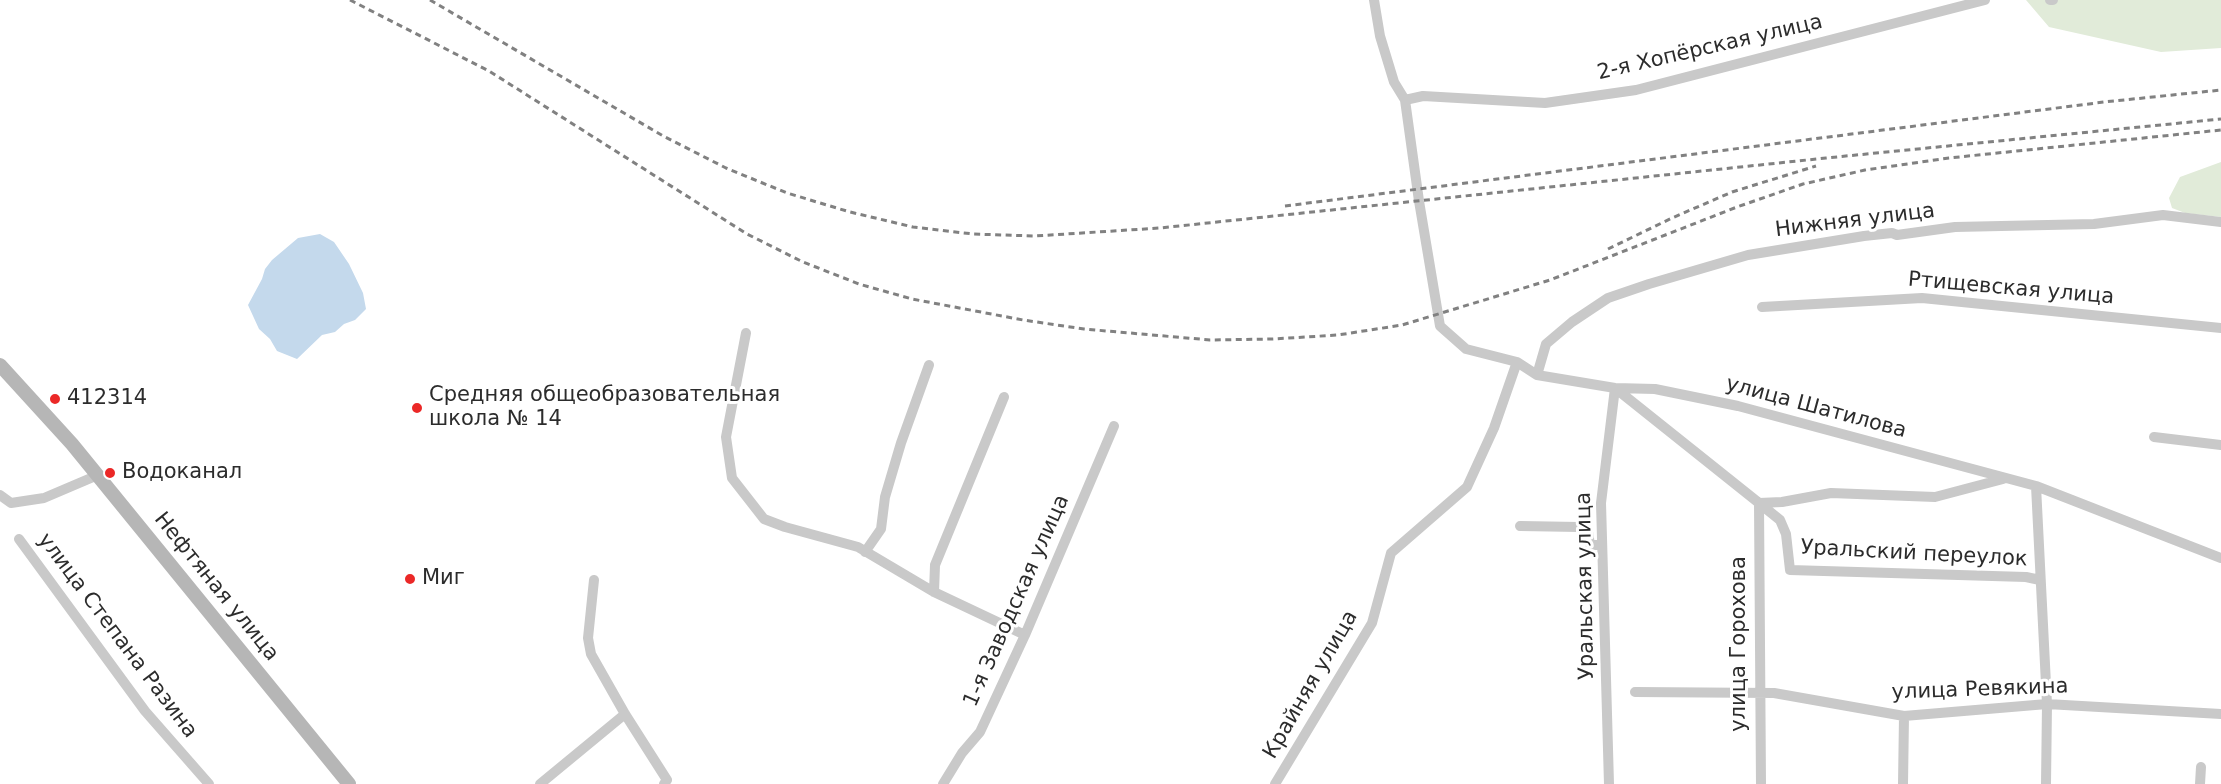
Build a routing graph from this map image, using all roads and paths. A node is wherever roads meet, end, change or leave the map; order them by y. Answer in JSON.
{"nodes":[{"id":1,"x":1374,"y":0,"type":"edge"},
{"id":2,"x":1986,"y":0,"type":"edge"},
{"id":3,"x":1405,"y":100,"type":"junction"},
{"id":4,"x":2221,"y":222,"type":"edge"},
{"id":5,"x":1762,"y":307,"type":"dead end"},
{"id":6,"x":2221,"y":328,"type":"edge"},
{"id":7,"x":746,"y":333,"type":"dead end"},
{"id":8,"x":1517,"y":362,"type":"junction"},
{"id":9,"x":0,"y":365,"type":"edge"},
{"id":10,"x":929,"y":365,"type":"dead end"},
{"id":11,"x":1537,"y":375,"type":"junction"},
{"id":12,"x":1615,"y":388,"type":"junction"},
{"id":13,"x":1004,"y":397,"type":"dead end"},
{"id":14,"x":1114,"y":426,"type":"dead end"},
{"id":15,"x":2154,"y":437,"type":"dead end"},
{"id":16,"x":2221,"y":445,"type":"edge"},
{"id":17,"x":98,"y":475,"type":"junction"},
{"id":18,"x":2006,"y":478,"type":"junction"},
{"id":19,"x":2036,"y":486,"type":"junction"},
{"id":20,"x":0,"y":495,"type":"edge"},
{"id":21,"x":1759,"y":503,"type":"junction"},
{"id":22,"x":1520,"y":526,"type":"dead end"},
{"id":23,"x":19,"y":540,"type":"dead end"},
{"id":24,"x":1602,"y":545,"type":"junction"},
{"id":25,"x":865,"y":552,"type":"junction"},
{"id":26,"x":2221,"y":558,"type":"edge"},
{"id":27,"x":594,"y":580,"type":"dead end"},
{"id":28,"x":2040,"y":580,"type":"junction"},
{"id":29,"x":934,"y":592,"type":"junction"},
{"id":30,"x":1025,"y":635,"type":"junction"},
{"id":31,"x":1635,"y":692,"type":"dead end"},
{"id":32,"x":1760,"y":693,"type":"junction"},
{"id":33,"x":2047,"y":704,"type":"junction"},
{"id":34,"x":625,"y":714,"type":"junction"},
{"id":35,"x":2221,"y":714,"type":"edge"},
{"id":36,"x":1904,"y":716,"type":"junction"},
{"id":37,"x":2201,"y":767,"type":"dead end"},
{"id":38,"x":665,"y":782,"type":"edge"},
{"id":39,"x":209,"y":784,"type":"edge"},
{"id":40,"x":349,"y":784,"type":"edge"},
{"id":41,"x":540,"y":784,"type":"edge"},
{"id":42,"x":943,"y":784,"type":"edge"},
{"id":43,"x":1275,"y":784,"type":"edge"},
{"id":44,"x":1609,"y":784,"type":"edge"},
{"id":45,"x":1761,"y":784,"type":"edge"},
{"id":46,"x":1903,"y":784,"type":"edge"},
{"id":47,"x":2046,"y":784,"type":"edge"},
{"id":48,"x":2200,"y":784,"type":"edge"}],
"edges":[{"from":1,"to":3,"type":"street"},
{"from":2,"to":3,"type":"street","name":"2-я Хопёрская улица"},
{"from":3,"to":8,"type":"street"},
{"from":4,"to":11,"type":"street","name":"Нижняя улица"},
{"from":5,"to":6,"type":"street","name":"Ртищевская улица"},
{"from":7,"to":25,"type":"street"},
{"from":8,"to":11,"type":"street"},
{"from":8,"to":43,"type":"street","name":"Крайняя улица"},
{"from":9,"to":17,"type":"main road","name":"Нефтяная улица"},
{"from":10,"to":25,"type":"street"},
{"from":11,"to":12,"type":"street","name":"улица Шатилова"},
{"from":12,"to":18,"type":"street","name":"улица Шатилова"},
{"from":12,"to":21,"type":"street","name":"улица Шатилова"},
{"from":12,"to":24,"type":"street","name":"Уральская улица"},
{"from":13,"to":29,"type":"street"},
{"from":14,"to":30,"type":"street","name":"1-я Заводская улица"},
{"from":15,"to":16,"type":"street"},
{"from":17,"to":20,"type":"street"},
{"from":17,"to":40,"type":"main road","name":"Нефтяная улица"},
{"from":18,"to":19,"type":"street","name":"улица Шатилова"},
{"from":18,"to":21,"type":"street","name":"улица Шатилова"},
{"from":19,"to":26,"type":"street","name":"улица Шатилова"},
{"from":19,"to":28,"type":"street"},
{"from":21,"to":28,"type":"street","name":"Уральский переулок"},
{"from":21,"to":32,"type":"street","name":"улица Горохова"},
{"from":22,"to":24,"type":"street"},
{"from":23,"to":39,"type":"street","name":"улица Степана Разина"},
{"from":24,"to":44,"type":"street","name":"Уральская улица"},
{"from":25,"to":29,"type":"street"},
{"from":27,"to":34,"type":"street"},
{"from":28,"to":33,"type":"street"},
{"from":29,"to":30,"type":"street"},
{"from":30,"to":42,"type":"street","name":"1-я Заводская улица"},
{"from":31,"to":32,"type":"street","name":"улица Ревякина"},
{"from":32,"to":36,"type":"street","name":"улица Ревякина"},
{"from":32,"to":45,"type":"street","name":"улица Горохова"},
{"from":33,"to":35,"type":"street","name":"улица Ревякина"},
{"from":33,"to":36,"type":"street","name":"улица Ревякина"},
{"from":33,"to":47,"type":"street"},
{"from":34,"to":38,"type":"street"},
{"from":34,"to":41,"type":"street"},
{"from":36,"to":46,"type":"street"},
{"from":37,"to":48,"type":"street"}]}
